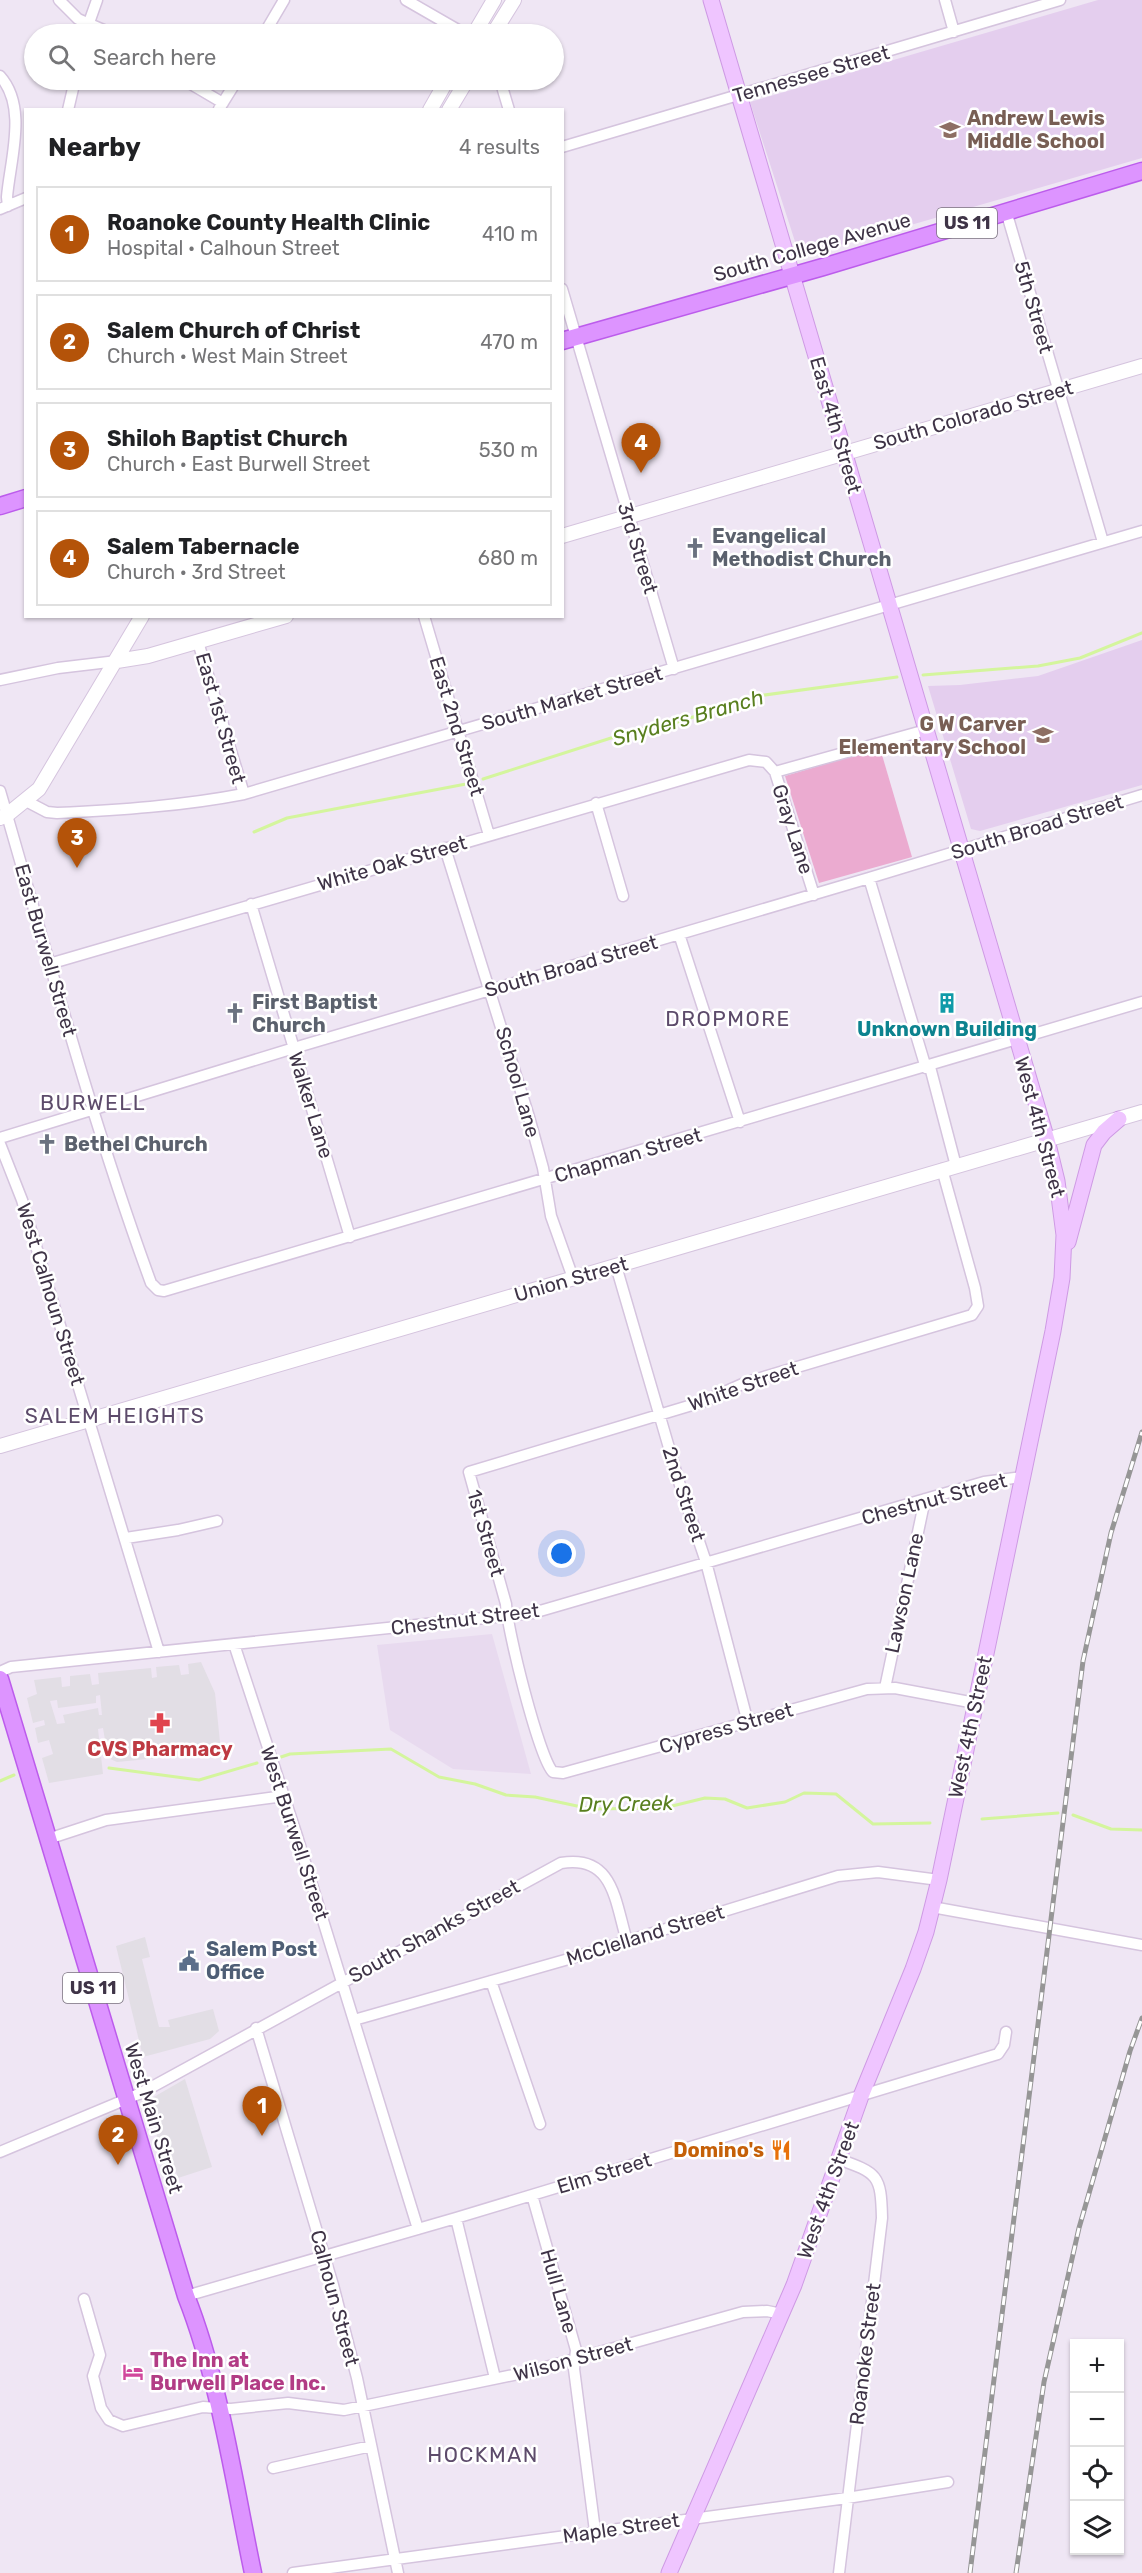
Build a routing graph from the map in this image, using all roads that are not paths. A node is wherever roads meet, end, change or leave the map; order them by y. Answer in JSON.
{"nodes":[{"id":1,"x":59,"y":0,"type":"edge"},
{"id":2,"x":97,"y":0,"type":"edge"},
{"id":3,"x":284,"y":0,"type":"edge"},
{"id":4,"x":406,"y":0,"type":"edge"},
{"id":5,"x":494,"y":0,"type":"edge"},
{"id":6,"x":514,"y":0,"type":"edge"},
{"id":7,"x":711,"y":0,"type":"edge"},
{"id":8,"x":945,"y":0,"type":"edge"},
{"id":9,"x":1060,"y":0,"type":"edge"},
{"id":10,"x":81,"y":24,"type":"edge"},
{"id":11,"x":88,"y":24,"type":"edge"},
{"id":12,"x":270,"y":24,"type":"edge"},
{"id":13,"x":448,"y":24,"type":"edge"},
{"id":14,"x":480,"y":24,"type":"edge"},
{"id":15,"x":500,"y":24,"type":"edge"},
{"id":16,"x":954,"y":32,"type":"junction"},
{"id":17,"x":0,"y":76,"type":"edge"},
{"id":18,"x":73,"y":90,"type":"edge"},
{"id":19,"x":198,"y":90,"type":"edge"},
{"id":20,"x":231,"y":90,"type":"edge"},
{"id":21,"x":441,"y":90,"type":"edge"},
{"id":22,"x":461,"y":90,"type":"edge"},
{"id":23,"x":503,"y":90,"type":"edge"},
{"id":24,"x":739,"y":95,"type":"junction"},
{"id":25,"x":221,"y":106,"type":"edge"},
{"id":26,"x":68,"y":108,"type":"edge"},
{"id":27,"x":431,"y":108,"type":"edge"},
{"id":28,"x":450,"y":108,"type":"edge"},
{"id":29,"x":508,"y":108,"type":"edge"},
{"id":30,"x":564,"y":146,"type":"edge"},
{"id":31,"x":1142,"y":171,"type":"edge"},
{"id":32,"x":24,"y":199,"type":"edge"},
{"id":33,"x":4,"y":207,"type":"edge"},
{"id":34,"x":1006,"y":211,"type":"junction"},
{"id":35,"x":792,"y":275,"type":"junction"},
{"id":36,"x":564,"y":302,"type":"edge"},
{"id":37,"x":570,"y":339,"type":"edge"},
{"id":38,"x":1142,"y":366,"type":"edge"},
{"id":39,"x":1059,"y":390,"type":"junction"},
{"id":40,"x":844,"y":453,"type":"junction"},
{"id":41,"x":24,"y":499,"type":"edge"},
{"id":42,"x":0,"y":506,"type":"edge"},
{"id":43,"x":629,"y":516,"type":"junction"},
{"id":44,"x":1142,"y":531,"type":"edge"},
{"id":45,"x":564,"y":535,"type":"edge"},
{"id":46,"x":1103,"y":542,"type":"junction"},
{"id":47,"x":888,"y":605,"type":"junction"},
{"id":48,"x":141,"y":618,"type":"edge"},
{"id":49,"x":279,"y":618,"type":"edge"},
{"id":50,"x":425,"y":618,"type":"edge"},
{"id":51,"x":198,"y":642,"type":"junction"},
{"id":52,"x":117,"y":661,"type":"junction"},
{"id":53,"x":674,"y":669,"type":"junction"},
{"id":54,"x":0,"y":680,"type":"edge"},
{"id":55,"x":926,"y":730,"type":"junction"},
{"id":56,"x":459,"y":731,"type":"junction"},
{"id":57,"x":736,"y":762,"type":"joint"},
{"id":58,"x":775,"y":772,"type":"junction"},
{"id":59,"x":0,"y":791,"type":"edge"},
{"id":60,"x":244,"y":794,"type":"junction"},
{"id":61,"x":1142,"y":795,"type":"edge"},
{"id":62,"x":26,"y":801,"type":"junction"},
{"id":63,"x":597,"y":803,"type":"junction"},
{"id":64,"x":4,"y":817,"type":"edge"},
{"id":65,"x":489,"y":835,"type":"junction"},
{"id":66,"x":445,"y":848,"type":"junction"},
{"id":67,"x":960,"y":850,"type":"junction"},
{"id":68,"x":869,"y":878,"type":"junction"},
{"id":69,"x":814,"y":895,"type":"junction"},
{"id":70,"x":623,"y":896,"type":"dead end"},
{"id":71,"x":251,"y":904,"type":"junction"},
{"id":72,"x":679,"y":934,"type":"junction"},
{"id":73,"x":49,"y":964,"type":"junction"},
{"id":74,"x":489,"y":990,"type":"junction"},
{"id":75,"x":1142,"y":1002,"type":"edge"},
{"id":76,"x":1017,"y":1041,"type":"junction"},
{"id":77,"x":294,"y":1048,"type":"junction"},
{"id":78,"x":928,"y":1067,"type":"junction"},
{"id":79,"x":93,"y":1109,"type":"junction"},
{"id":80,"x":1142,"y":1112,"type":"edge"},
{"id":81,"x":1119,"y":1119,"type":"junction"},
{"id":82,"x":740,"y":1122,"type":"junction"},
{"id":83,"x":0,"y":1138,"type":"edge"},
{"id":84,"x":1047,"y":1140,"type":"junction"},
{"id":85,"x":0,"y":1144,"type":"edge"},
{"id":86,"x":949,"y":1168,"type":"junction"},
{"id":87,"x":545,"y":1180,"type":"junction"},
{"id":88,"x":350,"y":1237,"type":"junction"},
{"id":89,"x":1064,"y":1254,"type":"junction"},
{"id":90,"x":616,"y":1266,"type":"junction"},
{"id":91,"x":573,"y":1278,"type":"junction"},
{"id":92,"x":659,"y":1414,"type":"junction"},
{"id":93,"x":89,"y":1420,"type":"junction"},
{"id":94,"x":0,"y":1446,"type":"edge"},
{"id":95,"x":469,"y":1472,"type":"joint"},
{"id":96,"x":1022,"y":1477,"type":"junction"},
{"id":97,"x":925,"y":1499,"type":"junction"},
{"id":98,"x":216,"y":1521,"type":"dead end"},
{"id":99,"x":126,"y":1538,"type":"junction"},
{"id":100,"x":706,"y":1562,"type":"junction"},
{"id":101,"x":506,"y":1618,"type":"junction"},
{"id":102,"x":234,"y":1644,"type":"junction"},
{"id":103,"x":159,"y":1652,"type":"junction"},
{"id":104,"x":0,"y":1672,"type":"edge"},
{"id":105,"x":0,"y":1679,"type":"edge"},
{"id":106,"x":885,"y":1688,"type":"junction"},
{"id":107,"x":527,"y":1700,"type":"joint"},
{"id":108,"x":975,"y":1703,"type":"junction"},
{"id":109,"x":748,"y":1723,"type":"junction"},
{"id":110,"x":284,"y":1796,"type":"junction"},
{"id":111,"x":48,"y":1839,"type":"junction"},
{"id":112,"x":939,"y":1880,"type":"junction"},
{"id":113,"x":932,"y":1907,"type":"junction"},
{"id":114,"x":627,"y":1941,"type":"junction"},
{"id":115,"x":1142,"y":1945,"type":"edge"},
{"id":116,"x":491,"y":1981,"type":"junction"},
{"id":117,"x":342,"y":1982,"type":"junction"},
{"id":118,"x":354,"y":2020,"type":"junction"},
{"id":119,"x":256,"y":2028,"type":"junction"},
{"id":120,"x":1006,"y":2032,"type":"dead end"},
{"id":121,"x":861,"y":2096,"type":"junction"},
{"id":122,"x":127,"y":2100,"type":"junction"},
{"id":123,"x":540,"y":2124,"type":"dead end"},
{"id":124,"x":0,"y":2152,"type":"edge"},
{"id":125,"x":838,"y":2158,"type":"junction"},
{"id":126,"x":532,"y":2195,"type":"junction"},
{"id":127,"x":456,"y":2218,"type":"junction"},
{"id":128,"x":418,"y":2229,"type":"junction"},
{"id":129,"x":325,"y":2257,"type":"junction"},
{"id":130,"x":186,"y":2296,"type":"junction"},
{"id":131,"x":84,"y":2299,"type":"dead end"},
{"id":132,"x":782,"y":2314,"type":"junction"},
{"id":133,"x":575,"y":2360,"type":"junction"},
{"id":134,"x":495,"y":2378,"type":"junction"},
{"id":135,"x":363,"y":2406,"type":"junction"},
{"id":136,"x":218,"y":2409,"type":"junction"},
{"id":137,"x":372,"y":2446,"type":"junction"},
{"id":138,"x":273,"y":2468,"type":"dead end"},
{"id":139,"x":948,"y":2482,"type":"dead end"},
{"id":140,"x":848,"y":2498,"type":"junction"},
{"id":141,"x":693,"y":2518,"type":"junction"},
{"id":142,"x":595,"y":2531,"type":"junction"},
{"id":143,"x":395,"y":2559,"type":"junction"},
{"id":144,"x":253,"y":2573,"type":"edge"},
{"id":145,"x":293,"y":2573,"type":"edge"},
{"id":146,"x":398,"y":2573,"type":"edge"},
{"id":147,"x":669,"y":2573,"type":"edge"},
{"id":148,"x":838,"y":2573,"type":"edge"}],
"edges":[{"from":1,"to":10,"type":"street"},
{"from":2,"to":11,"type":"street"},
{"from":3,"to":12,"type":"street"},
{"from":4,"to":13,"type":"street"},
{"from":5,"to":14,"type":"street"},
{"from":6,"to":15,"type":"street"},
{"from":7,"to":24,"type":"main road","name":"East 4th Street"},
{"from":8,"to":16,"type":"street"},
{"from":9,"to":16,"type":"street","name":"Tennessee Street"},
{"from":16,"to":24,"type":"street","name":"Tennessee Street"},
{"from":17,"to":33,"type":"street"},
{"from":18,"to":26,"type":"street"},
{"from":19,"to":25,"type":"street"},
{"from":20,"to":25,"type":"street"},
{"from":21,"to":27,"type":"street"},
{"from":22,"to":28,"type":"street"},
{"from":23,"to":29,"type":"street"},
{"from":24,"to":30,"type":"street","name":"Tennessee Street"},
{"from":24,"to":35,"type":"main road","name":"East 4th Street"},
{"from":31,"to":34,"type":"main road","name":"South College Avenue","number":"US 11"},
{"from":32,"to":33,"type":"street"},
{"from":34,"to":35,"type":"main road","name":"South College Avenue","number":"US 11"},
{"from":34,"to":39,"type":"street","name":"5th Street"},
{"from":35,"to":37,"type":"main road","name":"South College Avenue","number":"US 11"},
{"from":35,"to":40,"type":"main road","name":"East 4th Street"},
{"from":36,"to":37,"type":"street","name":"3rd Street"},
{"from":37,"to":43,"type":"street","name":"3rd Street"},
{"from":38,"to":39,"type":"street","name":"South Colorado Street"},
{"from":39,"to":40,"type":"street","name":"South Colorado Street"},
{"from":39,"to":46,"type":"street","name":"5th Street"},
{"from":40,"to":43,"type":"street","name":"South Colorado Street"},
{"from":40,"to":47,"type":"main road","name":"East 4th Street"},
{"from":41,"to":42,"type":"main road"},
{"from":43,"to":45,"type":"street","name":"South Colorado Street"},
{"from":43,"to":53,"type":"street","name":"3rd Street"},
{"from":44,"to":46,"type":"street","name":"South Market Street"},
{"from":46,"to":47,"type":"street","name":"South Market Street"},
{"from":47,"to":53,"type":"street","name":"South Market Street"},
{"from":47,"to":55,"type":"main road","name":"East 4th Street"},
{"from":48,"to":52,"type":"street"},
{"from":49,"to":51,"type":"street"},
{"from":50,"to":56,"type":"street","name":"East 2nd Street"},
{"from":51,"to":52,"type":"street"},
{"from":51,"to":60,"type":"street","name":"East 1st Street"},
{"from":52,"to":54,"type":"street"},
{"from":52,"to":62,"type":"street"},
{"from":53,"to":56,"type":"street","name":"South Market Street"},
{"from":55,"to":58,"type":"street"},
{"from":55,"to":67,"type":"main road","name":"East 4th Street"},
{"from":56,"to":60,"type":"street","name":"South Market Street"},
{"from":56,"to":65,"type":"street","name":"East 2nd Street"},
{"from":57,"to":58,"type":"street","name":"Gray Lane"},
{"from":57,"to":63,"type":"street","name":"White Oak Street"},
{"from":58,"to":69,"type":"street","name":"Gray Lane"},
{"from":59,"to":64,"type":"street","name":"East Burwell Street"},
{"from":60,"to":62,"type":"street","name":"South Market Street"},
{"from":61,"to":67,"type":"street","name":"South Broad Street"},
{"from":62,"to":64,"type":"street"},
{"from":63,"to":65,"type":"street","name":"White Oak Street"},
{"from":63,"to":70,"type":"street"},
{"from":64,"to":73,"type":"street","name":"East Burwell Street"},
{"from":65,"to":66,"type":"street","name":"White Oak Street"},
{"from":66,"to":71,"type":"street","name":"White Oak Street"},
{"from":66,"to":74,"type":"street","name":"School Lane"},
{"from":67,"to":68,"type":"street","name":"South Broad Street"},
{"from":67,"to":76,"type":"main road","name":"West 4th Street"},
{"from":68,"to":69,"type":"street","name":"South Broad Street"},
{"from":68,"to":78,"type":"street"},
{"from":69,"to":72,"type":"street","name":"South Broad Street"},
{"from":71,"to":73,"type":"street","name":"White Oak Street"},
{"from":71,"to":77,"type":"street","name":"Walker Lane"},
{"from":72,"to":74,"type":"street","name":"South Broad Street"},
{"from":72,"to":82,"type":"street"},
{"from":73,"to":79,"type":"street","name":"East Burwell Street"},
{"from":74,"to":77,"type":"street","name":"South Broad Street"},
{"from":74,"to":87,"type":"street","name":"School Lane"},
{"from":75,"to":76,"type":"street","name":"Chapman Street"},
{"from":76,"to":78,"type":"street","name":"Chapman Street"},
{"from":76,"to":84,"type":"main road","name":"West 4th Street"},
{"from":77,"to":79,"type":"street","name":"South Broad Street"},
{"from":77,"to":88,"type":"street","name":"Walker Lane"},
{"from":78,"to":82,"type":"street","name":"Chapman Street"},
{"from":78,"to":86,"type":"street"},
{"from":79,"to":83,"type":"street","name":"South Broad Street"},
{"from":79,"to":88,"type":"street","name":"Chapman Street"},
{"from":80,"to":81,"type":"street","name":"Union Street"},
{"from":81,"to":84,"type":"street","name":"Union Street"},
{"from":81,"to":89,"type":"main road"},
{"from":82,"to":87,"type":"street","name":"Chapman Street"},
{"from":84,"to":86,"type":"street","name":"Union Street"},
{"from":84,"to":89,"type":"main road","name":"West 4th Street"},
{"from":85,"to":93,"type":"street","name":"West Calhoun Street"},
{"from":86,"to":90,"type":"street","name":"Union Street"},
{"from":86,"to":92,"type":"street","name":"White Street"},
{"from":87,"to":88,"type":"street","name":"Chapman Street"},
{"from":87,"to":91,"type":"street","name":"School Lane"},
{"from":89,"to":96,"type":"main road","name":"West 4th Street"},
{"from":90,"to":91,"type":"street","name":"Union Street"},
{"from":90,"to":92,"type":"street","name":"2nd Street"},
{"from":91,"to":93,"type":"street","name":"Union Street"},
{"from":92,"to":95,"type":"street","name":"White Street"},
{"from":92,"to":100,"type":"street","name":"2nd Street"},
{"from":93,"to":94,"type":"street","name":"Union Street"},
{"from":93,"to":99,"type":"street","name":"West Calhoun Street"},
{"from":95,"to":101,"type":"street","name":"1st Street"},
{"from":96,"to":97,"type":"street","name":"Chestnut Street"},
{"from":96,"to":108,"type":"main road","name":"West 4th Street"},
{"from":97,"to":100,"type":"street","name":"Chestnut Street"},
{"from":97,"to":106,"type":"street","name":"Lawson Lane"},
{"from":98,"to":99,"type":"street"},
{"from":99,"to":103,"type":"street","name":"West Calhoun Street"},
{"from":100,"to":101,"type":"street","name":"Chestnut Street"},
{"from":100,"to":109,"type":"street","name":"2nd Street"},
{"from":101,"to":102,"type":"street","name":"Chestnut Street"},
{"from":101,"to":107,"type":"street","name":"1st Street"},
{"from":102,"to":103,"type":"street","name":"Chestnut Street"},
{"from":102,"to":110,"type":"street","name":"West Burwell Street"},
{"from":103,"to":104,"type":"street","name":"Chestnut Street"},
{"from":105,"to":111,"type":"main road","name":"West Main Street","number":"US 11"},
{"from":106,"to":108,"type":"street","name":"Cypress Street"},
{"from":106,"to":109,"type":"street","name":"Cypress Street"},
{"from":107,"to":109,"type":"street","name":"Cypress Street"},
{"from":108,"to":112,"type":"main road","name":"West 4th Street"},
{"from":110,"to":111,"type":"street"},
{"from":110,"to":117,"type":"street","name":"West Burwell Street"},
{"from":111,"to":122,"type":"main road","name":"West Main Street","number":"US 11"},
{"from":112,"to":113,"type":"main road","name":"West 4th Street"},
{"from":112,"to":114,"type":"street","name":"McClelland Street"},
{"from":113,"to":115,"type":"street"},
{"from":113,"to":121,"type":"main road","name":"West 4th Street"},
{"from":114,"to":116,"type":"street","name":"McClelland Street"},
{"from":114,"to":117,"type":"street","name":"South Shanks Street"},
{"from":116,"to":118,"type":"street","name":"McClelland Street"},
{"from":116,"to":123,"type":"street"},
{"from":117,"to":118,"type":"street","name":"West Burwell Street"},
{"from":117,"to":119,"type":"street","name":"South Shanks Street"},
{"from":118,"to":128,"type":"street","name":"West Burwell Street"},
{"from":119,"to":122,"type":"street","name":"South Shanks Street"},
{"from":119,"to":129,"type":"street","name":"Calhoun Street"},
{"from":120,"to":121,"type":"street","name":"Elm Street"},
{"from":121,"to":125,"type":"main road","name":"West 4th Street"},
{"from":121,"to":126,"type":"street","name":"Elm Street"},
{"from":122,"to":124,"type":"street","name":"South Shanks Street"},
{"from":122,"to":130,"type":"main road","name":"West Main Street","number":"US 11"},
{"from":125,"to":132,"type":"main road","name":"West 4th Street"},
{"from":125,"to":140,"type":"street","name":"Roanoke Street"},
{"from":126,"to":127,"type":"street","name":"Elm Street"},
{"from":126,"to":133,"type":"street","name":"Hull Lane"},
{"from":127,"to":128,"type":"street","name":"Elm Street"},
{"from":127,"to":134,"type":"street"},
{"from":128,"to":129,"type":"street","name":"Elm Street"},
{"from":129,"to":130,"type":"street","name":"Elm Street"},
{"from":129,"to":135,"type":"street","name":"Calhoun Street"},
{"from":130,"to":136,"type":"main road","name":"West Main Street","number":"US 11"},
{"from":131,"to":136,"type":"street","name":"Wilson Street"},
{"from":132,"to":133,"type":"street","name":"Wilson Street"},
{"from":132,"to":141,"type":"main road","name":"West 4th Street"},
{"from":133,"to":134,"type":"street","name":"Wilson Street"},
{"from":133,"to":142,"type":"street","name":"Hull Lane"},
{"from":134,"to":135,"type":"street","name":"Wilson Street"},
{"from":135,"to":136,"type":"street","name":"Wilson Street"},
{"from":135,"to":137,"type":"street","name":"Calhoun Street"},
{"from":136,"to":144,"type":"main road","name":"West Main Street","number":"US 11"},
{"from":137,"to":138,"type":"street"},
{"from":137,"to":143,"type":"street","name":"Calhoun Street"},
{"from":139,"to":140,"type":"street","name":"Maple Street"},
{"from":140,"to":141,"type":"street","name":"Maple Street"},
{"from":140,"to":148,"type":"street","name":"Roanoke Street"},
{"from":141,"to":142,"type":"street","name":"Maple Street"},
{"from":141,"to":147,"type":"main road","name":"West 4th Street"},
{"from":142,"to":143,"type":"street","name":"Maple Street"},
{"from":143,"to":145,"type":"street","name":"Maple Street"},
{"from":143,"to":146,"type":"street","name":"Calhoun Street"}]}
